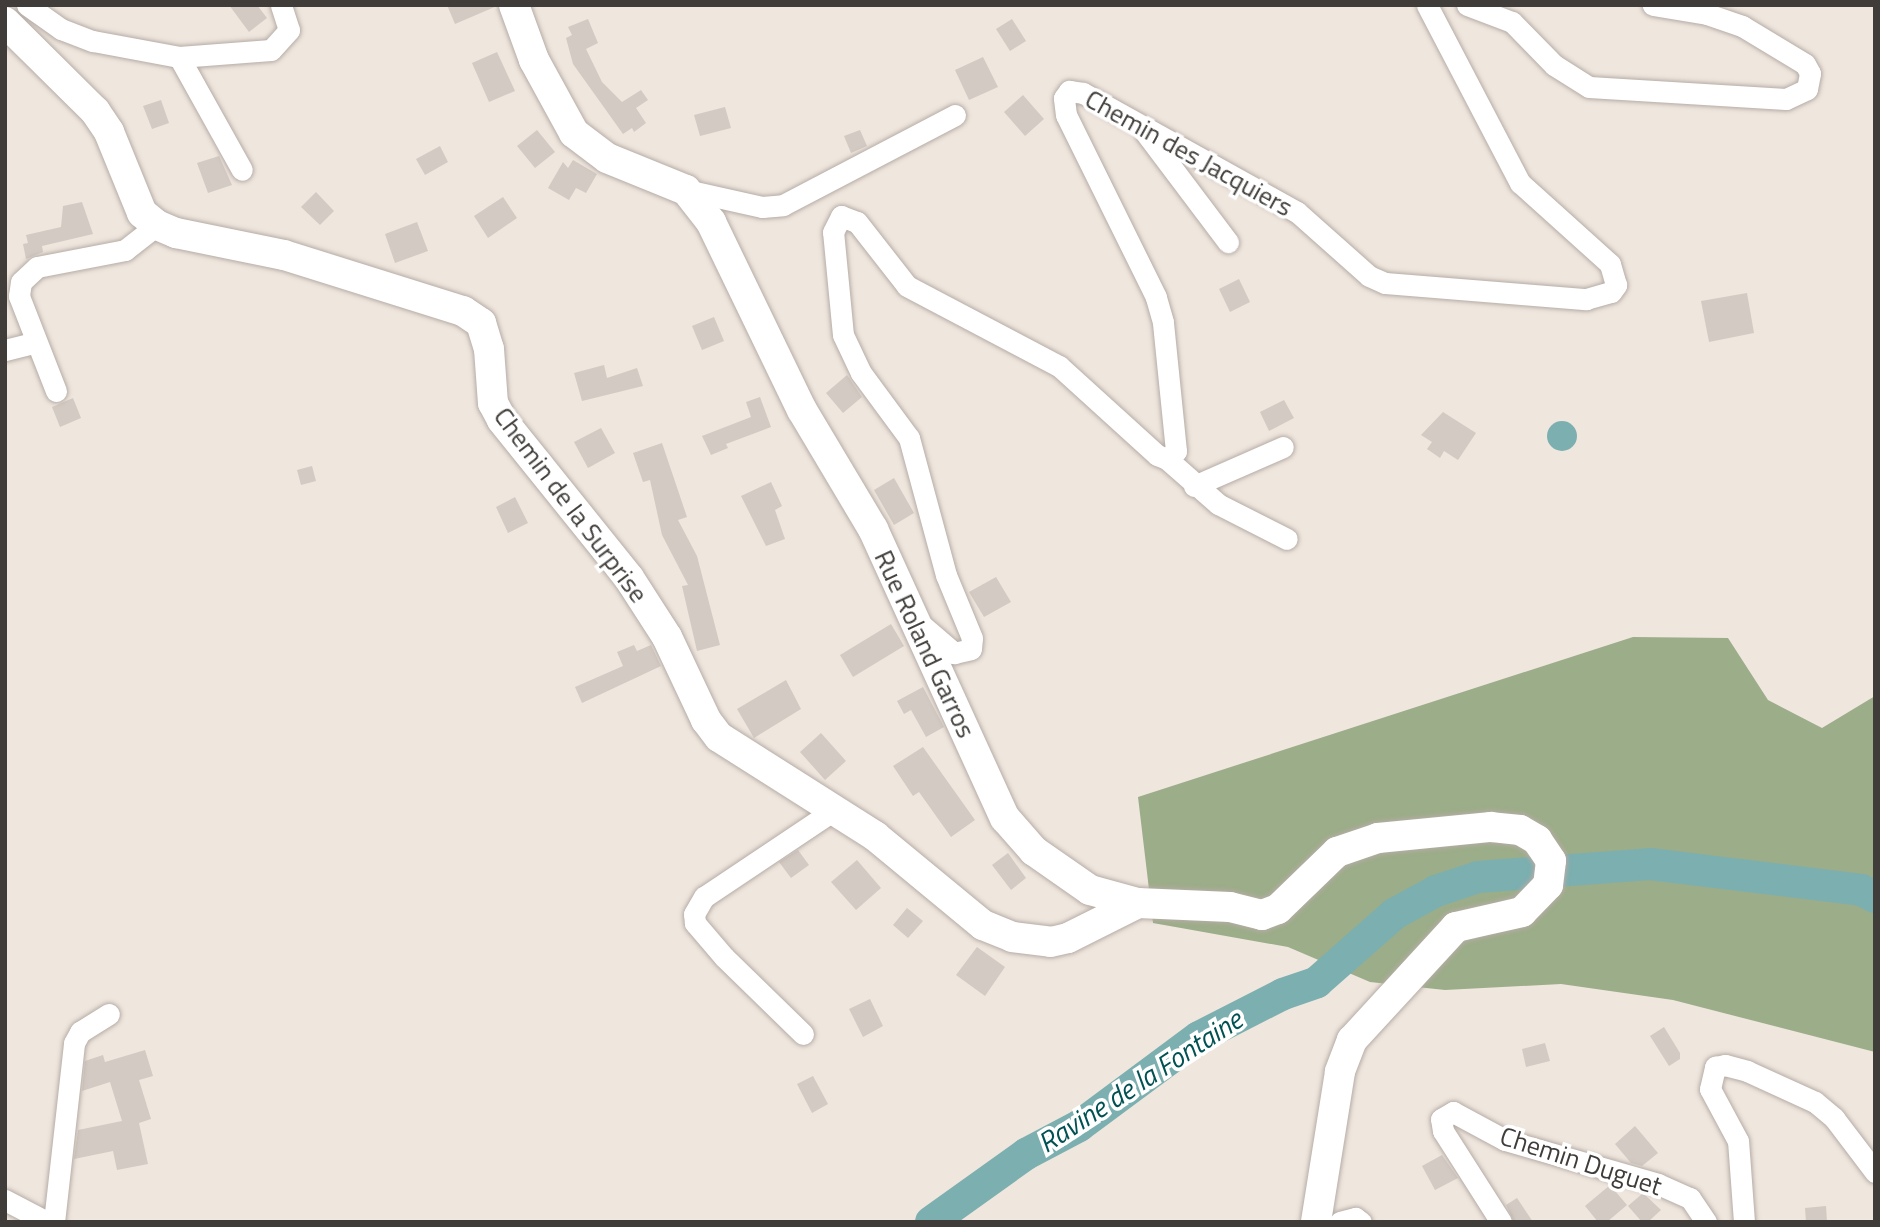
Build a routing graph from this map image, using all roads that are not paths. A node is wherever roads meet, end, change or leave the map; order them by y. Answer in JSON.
{"nodes":[{"id":1,"x":27,"y":5,"type":"edge"},
{"id":2,"x":281,"y":5,"type":"edge"},
{"id":3,"x":514,"y":5,"type":"edge"},
{"id":4,"x":1427,"y":5,"type":"edge"},
{"id":5,"x":1467,"y":5,"type":"edge"},
{"id":6,"x":1653,"y":5,"type":"edge"},
{"id":7,"x":5,"y":22,"type":"edge"},
{"id":8,"x":179,"y":57,"type":"junction"},
{"id":9,"x":955,"y":115,"type":"dead end"},
{"id":10,"x":1140,"y":124,"type":"junction"},
{"id":11,"x":242,"y":170,"type":"dead end"},
{"id":12,"x":686,"y":190,"type":"junction"},
{"id":13,"x":157,"y":225,"type":"junction"},
{"id":14,"x":1227,"y":242,"type":"dead end"},
{"id":15,"x":34,"y":343,"type":"junction"},
{"id":16,"x":5,"y":350,"type":"edge"},
{"id":17,"x":56,"y":391,"type":"dead end"},
{"id":18,"x":1283,"y":447,"type":"dead end"},
{"id":19,"x":1167,"y":459,"type":"junction"},
{"id":20,"x":1194,"y":486,"type":"junction"},
{"id":21,"x":1287,"y":539,"type":"dead end"},
{"id":22,"x":912,"y":616,"type":"junction"},
{"id":23,"x":834,"y":810,"type":"junction"},
{"id":24,"x":1138,"y":903,"type":"junction"},
{"id":25,"x":110,"y":1014,"type":"dead end"},
{"id":26,"x":803,"y":1034,"type":"dead end"},
{"id":27,"x":1875,"y":1172,"type":"edge"},
{"id":28,"x":5,"y":1200,"type":"edge"},
{"id":29,"x":47,"y":1222,"type":"edge"},
{"id":30,"x":54,"y":1222,"type":"edge"},
{"id":31,"x":1316,"y":1222,"type":"edge"},
{"id":32,"x":1340,"y":1222,"type":"edge"},
{"id":33,"x":1361,"y":1222,"type":"edge"},
{"id":34,"x":1501,"y":1222,"type":"edge"},
{"id":35,"x":1706,"y":1222,"type":"edge"},
{"id":36,"x":1744,"y":1222,"type":"edge"}],
"edges":[{"from":1,"to":8,"type":"street"},
{"from":2,"to":8,"type":"street"},
{"from":3,"to":12,"type":"main road","name":"Rue Roland Garros"},
{"from":4,"to":10,"type":"street","name":"Chemin des Jacquiers"},
{"from":5,"to":6,"type":"street"},
{"from":7,"to":13,"type":"main road"},
{"from":8,"to":11,"type":"street"},
{"from":9,"to":12,"type":"street"},
{"from":10,"to":14,"type":"street"},
{"from":10,"to":19,"type":"street","name":"Chemin des Jacquiers"},
{"from":12,"to":22,"type":"main road","name":"Rue Roland Garros"},
{"from":13,"to":15,"type":"street"},
{"from":13,"to":23,"type":"main road","name":"Chemin de la Surprise"},
{"from":15,"to":16,"type":"street"},
{"from":15,"to":17,"type":"street"},
{"from":18,"to":20,"type":"street"},
{"from":19,"to":20,"type":"street"},
{"from":19,"to":22,"type":"street"},
{"from":20,"to":21,"type":"street"},
{"from":22,"to":24,"type":"main road","name":"Rue Roland Garros"},
{"from":23,"to":24,"type":"main road","name":"Chemin de la Surprise"},
{"from":23,"to":26,"type":"street"},
{"from":24,"to":31,"type":"main road","name":"Rue Roland Garros"},
{"from":25,"to":30,"type":"street"},
{"from":27,"to":36,"type":"street"},
{"from":28,"to":29,"type":"street"},
{"from":32,"to":33,"type":"street"},
{"from":34,"to":35,"type":"street","name":"Chemin Duguet"}]}
